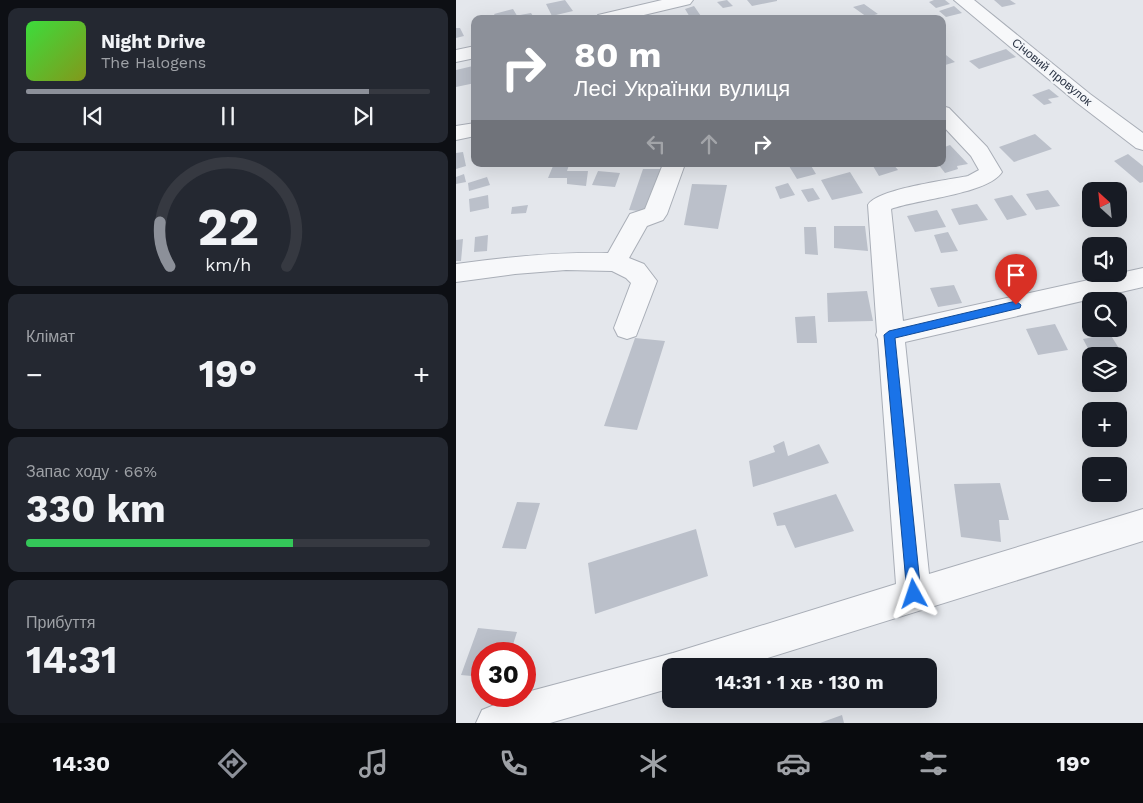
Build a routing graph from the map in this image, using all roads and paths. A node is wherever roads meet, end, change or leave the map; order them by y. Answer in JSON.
{"nodes":[{"id":1,"x":963,"y":0,"type":"edge"},
{"id":2,"x":678,"y":2,"type":"edge"},
{"id":3,"x":621,"y":15,"type":"edge"},
{"id":4,"x":680,"y":15,"type":"edge"},
{"id":5,"x":471,"y":53,"type":"edge"},
{"id":6,"x":456,"y":56,"type":"edge"},
{"id":7,"x":946,"y":116,"type":"edge"},
{"id":8,"x":471,"y":129,"type":"edge"},
{"id":9,"x":456,"y":133,"type":"edge"},
{"id":10,"x":1143,"y":143,"type":"edge"},
{"id":11,"x":673,"y":167,"type":"edge"},
{"id":12,"x":615,"y":262,"type":"junction"},
{"id":13,"x":456,"y":273,"type":"edge"},
{"id":14,"x":1143,"y":277,"type":"edge"},
{"id":15,"x":627,"y":328,"type":"dead end"},
{"id":16,"x":889,"y":335,"type":"junction"},
{"id":17,"x":1143,"y":525,"type":"edge"},
{"id":18,"x":914,"y":594,"type":"junction"},
{"id":19,"x":715,"y":658,"type":"edge"},
{"id":20,"x":662,"y":673,"type":"edge"},
{"id":21,"x":494,"y":723,"type":"edge"}],
"edges":[{"from":1,"to":10,"type":"street","name":"Січовий провулок"},
{"from":2,"to":3,"type":"street"},
{"from":2,"to":4,"type":"street"},
{"from":5,"to":6,"type":"street"},
{"from":7,"to":16,"type":"street"},
{"from":8,"to":9,"type":"street"},
{"from":11,"to":12,"type":"street"},
{"from":12,"to":13,"type":"street"},
{"from":12,"to":15,"type":"street"},
{"from":14,"to":16,"type":"street"},
{"from":16,"to":18,"type":"street"},
{"from":17,"to":18,"type":"street"},
{"from":18,"to":19,"type":"street"},
{"from":20,"to":21,"type":"street"}]}
